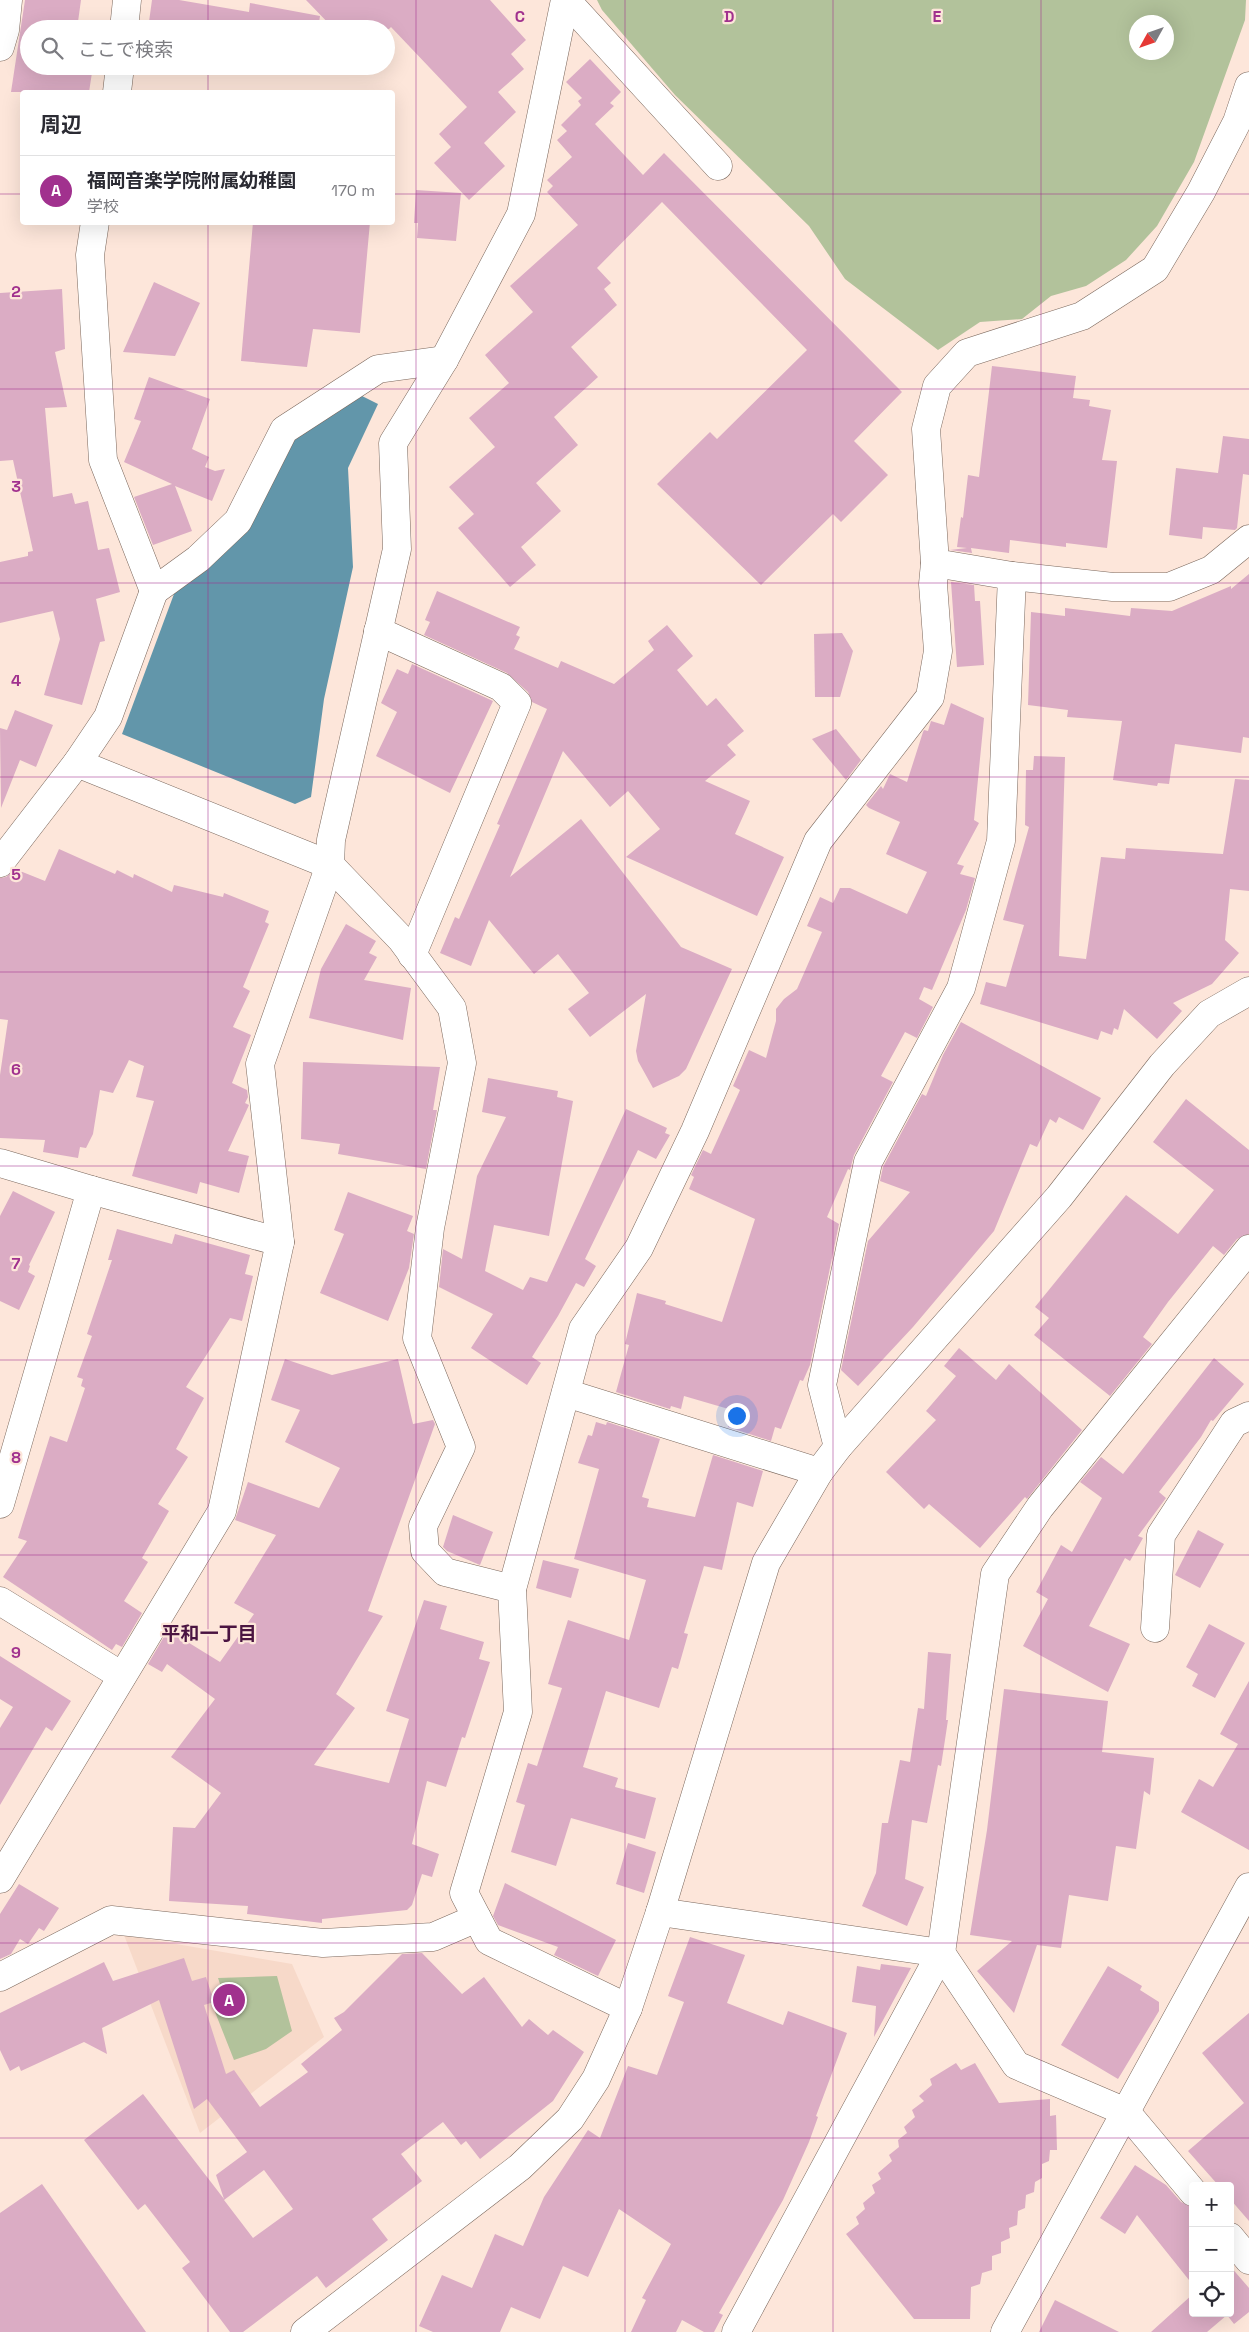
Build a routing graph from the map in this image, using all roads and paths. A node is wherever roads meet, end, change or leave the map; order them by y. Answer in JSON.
{"nodes":[{"id":1,"x":8,"y":0,"type":"edge"},
{"id":2,"x":127,"y":0,"type":"edge"},
{"id":3,"x":566,"y":0,"type":"edge"},
{"id":4,"x":125,"y":20,"type":"edge"},
{"id":5,"x":0,"y":46,"type":"edge"},
{"id":6,"x":119,"y":75,"type":"edge"},
{"id":7,"x":1249,"y":86,"type":"edge"},
{"id":8,"x":117,"y":90,"type":"edge"},
{"id":9,"x":718,"y":166,"type":"dead end"},
{"id":10,"x":95,"y":225,"type":"edge"},
{"id":11,"x":444,"y":360,"type":"junction"},
{"id":12,"x":1249,"y":539,"type":"edge"},
{"id":13,"x":935,"y":562,"type":"junction"},
{"id":14,"x":1012,"y":576,"type":"junction"},
{"id":15,"x":154,"y":591,"type":"junction"},
{"id":16,"x":378,"y":631,"type":"junction"},
{"id":17,"x":77,"y":763,"type":"junction"},
{"id":18,"x":0,"y":863,"type":"edge"},
{"id":19,"x":330,"y":864,"type":"junction"},
{"id":20,"x":412,"y":955,"type":"junction"},
{"id":21,"x":1249,"y":991,"type":"edge"},
{"id":22,"x":0,"y":1163,"type":"edge"},
{"id":23,"x":91,"y":1190,"type":"junction"},
{"id":24,"x":280,"y":1242,"type":"junction"},
{"id":25,"x":1249,"y":1249,"type":"edge"},
{"id":26,"x":566,"y":1393,"type":"junction"},
{"id":27,"x":1249,"y":1416,"type":"edge"},
{"id":28,"x":838,"y":1447,"type":"junction"},
{"id":29,"x":819,"y":1472,"type":"junction"},
{"id":30,"x":0,"y":1504,"type":"edge"},
{"id":31,"x":512,"y":1589,"type":"junction"},
{"id":32,"x":0,"y":1602,"type":"edge"},
{"id":33,"x":1155,"y":1628,"type":"dead end"},
{"id":34,"x":122,"y":1676,"type":"junction"},
{"id":35,"x":0,"y":1879,"type":"edge"},
{"id":36,"x":1245,"y":1900,"type":"edge"},
{"id":37,"x":660,"y":1912,"type":"junction"},
{"id":38,"x":477,"y":1918,"type":"junction"},
{"id":39,"x":940,"y":1953,"type":"junction"},
{"id":40,"x":0,"y":1977,"type":"edge"},
{"id":41,"x":628,"y":2008,"type":"junction"},
{"id":42,"x":1126,"y":2112,"type":"junction"},
{"id":43,"x":1189,"y":2187,"type":"edge"},
{"id":44,"x":1234,"y":2242,"type":"edge"},
{"id":45,"x":1249,"y":2260,"type":"edge"},
{"id":46,"x":316,"y":2330,"type":"edge"},
{"id":47,"x":736,"y":2332,"type":"edge"},
{"id":48,"x":1005,"y":2332,"type":"edge"}],
"edges":[{"from":1,"to":5,"type":"street"},
{"from":2,"to":4,"type":"street"},
{"from":3,"to":9,"type":"street"},
{"from":3,"to":11,"type":"street"},
{"from":6,"to":8,"type":"street"},
{"from":7,"to":13,"type":"street"},
{"from":10,"to":15,"type":"street"},
{"from":11,"to":15,"type":"street"},
{"from":11,"to":16,"type":"street"},
{"from":12,"to":14,"type":"street"},
{"from":13,"to":14,"type":"street"},
{"from":13,"to":26,"type":"street"},
{"from":14,"to":28,"type":"street"},
{"from":15,"to":17,"type":"street"},
{"from":16,"to":19,"type":"street"},
{"from":16,"to":20,"type":"street"},
{"from":17,"to":18,"type":"street"},
{"from":17,"to":19,"type":"street"},
{"from":19,"to":20,"type":"street"},
{"from":19,"to":24,"type":"street"},
{"from":20,"to":31,"type":"street"},
{"from":21,"to":28,"type":"street"},
{"from":22,"to":23,"type":"street"},
{"from":23,"to":24,"type":"street"},
{"from":23,"to":30,"type":"street"},
{"from":24,"to":34,"type":"street"},
{"from":25,"to":39,"type":"street"},
{"from":26,"to":29,"type":"street"},
{"from":26,"to":31,"type":"street"},
{"from":27,"to":33,"type":"street"},
{"from":28,"to":29,"type":"street"},
{"from":29,"to":37,"type":"street"},
{"from":31,"to":38,"type":"street"},
{"from":32,"to":34,"type":"street"},
{"from":34,"to":35,"type":"street"},
{"from":36,"to":42,"type":"street"},
{"from":37,"to":39,"type":"street"},
{"from":37,"to":41,"type":"street"},
{"from":38,"to":40,"type":"street"},
{"from":38,"to":41,"type":"street"},
{"from":39,"to":42,"type":"street"},
{"from":39,"to":47,"type":"street"},
{"from":41,"to":46,"type":"street"},
{"from":42,"to":43,"type":"street"},
{"from":42,"to":48,"type":"street"},
{"from":44,"to":45,"type":"street"}]}
